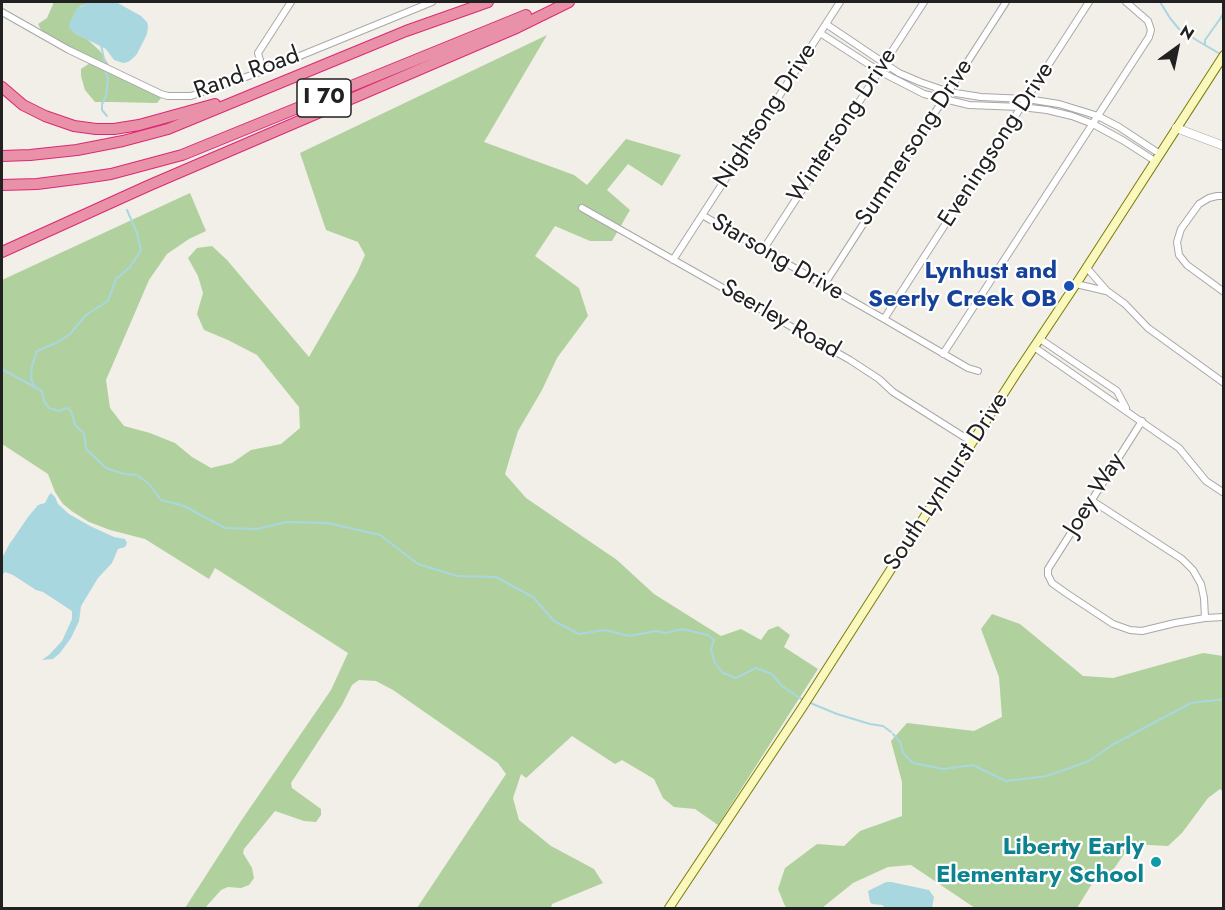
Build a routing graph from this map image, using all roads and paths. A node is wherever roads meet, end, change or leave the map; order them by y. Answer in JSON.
{"nodes":[{"id":1,"x":291,"y":2,"type":"edge"},
{"id":2,"x":432,"y":2,"type":"edge"},
{"id":3,"x":488,"y":2,"type":"edge"},
{"id":4,"x":560,"y":2,"type":"edge"},
{"id":5,"x":569,"y":2,"type":"edge"},
{"id":6,"x":840,"y":2,"type":"edge"},
{"id":7,"x":924,"y":2,"type":"edge"},
{"id":8,"x":1006,"y":2,"type":"edge"},
{"id":9,"x":1089,"y":2,"type":"edge"},
{"id":10,"x":1126,"y":2,"type":"edge"},
{"id":11,"x":2,"y":12,"type":"edge"},
{"id":12,"x":826,"y":24,"type":"junction"},
{"id":13,"x":820,"y":33,"type":"junction"},
{"id":14,"x":1224,"y":55,"type":"edge"},
{"id":15,"x":884,"y":63,"type":"junction"},
{"id":16,"x":263,"y":70,"type":"junction"},
{"id":17,"x":879,"y":71,"type":"junction"},
{"id":18,"x":277,"y":84,"type":"junction"},
{"id":19,"x":2,"y":87,"type":"edge"},
{"id":20,"x":949,"y":92,"type":"junction"},
{"id":21,"x":944,"y":99,"type":"junction"},
{"id":22,"x":1027,"y":99,"type":"junction"},
{"id":23,"x":1022,"y":107,"type":"junction"},
{"id":24,"x":1098,"y":116,"type":"junction"},
{"id":25,"x":1093,"y":124,"type":"junction"},
{"id":26,"x":1176,"y":128,"type":"junction"},
{"id":27,"x":1224,"y":146,"type":"edge"},
{"id":28,"x":2,"y":156,"type":"edge"},
{"id":29,"x":1157,"y":158,"type":"junction"},
{"id":30,"x":2,"y":185,"type":"edge"},
{"id":31,"x":1224,"y":196,"type":"edge"},
{"id":32,"x":582,"y":208,"type":"dead end"},
{"id":33,"x":702,"y":215,"type":"junction"},
{"id":34,"x":763,"y":250,"type":"junction"},
{"id":35,"x":2,"y":252,"type":"edge"},
{"id":36,"x":673,"y":260,"type":"junction"},
{"id":37,"x":1087,"y":268,"type":"junction"},
{"id":38,"x":1076,"y":284,"type":"junction"},
{"id":39,"x":824,"y":285,"type":"junction"},
{"id":40,"x":1107,"y":291,"type":"junction"},
{"id":41,"x":1224,"y":292,"type":"edge"},
{"id":42,"x":884,"y":319,"type":"junction"},
{"id":43,"x":1040,"y":339,"type":"junction"},
{"id":44,"x":1034,"y":347,"type":"junction"},
{"id":45,"x":943,"y":354,"type":"junction"},
{"id":46,"x":978,"y":371,"type":"dead end"},
{"id":47,"x":1224,"y":383,"type":"edge"},
{"id":48,"x":1128,"y":411,"type":"junction"},
{"id":49,"x":1142,"y":421,"type":"junction"},
{"id":50,"x":972,"y":442,"type":"junction"},
{"id":51,"x":1224,"y":493,"type":"edge"},
{"id":52,"x":1091,"y":500,"type":"junction"},
{"id":53,"x":1224,"y":617,"type":"edge"},
{"id":54,"x":1205,"y":618,"type":"junction"},
{"id":55,"x":669,"y":909,"type":"edge"}],
"edges":[{"from":1,"to":16,"type":"street"},
{"from":2,"to":16,"type":"street","name":"Rand Road"},
{"from":3,"to":18,"type":"highway","number":"I 70"},
{"from":4,"to":30,"type":"highway","number":"I 70"},
{"from":5,"to":35,"type":"highway"},
{"from":6,"to":12,"type":"street","name":"Nightsong Drive"},
{"from":7,"to":15,"type":"street","name":"Wintersong Drive"},
{"from":8,"to":20,"type":"street","name":"Summersong Drive"},
{"from":9,"to":22,"type":"street","name":"Eveningsong Drive"},
{"from":10,"to":24,"type":"street"},
{"from":11,"to":16,"type":"street","name":"Rand Road"},
{"from":12,"to":13,"type":"street","name":"Nightsong Drive"},
{"from":12,"to":15,"type":"street"},
{"from":13,"to":17,"type":"street"},
{"from":13,"to":33,"type":"street","name":"Nightsong Drive"},
{"from":14,"to":26,"type":"main road","name":"South Lynhurst Drive"},
{"from":15,"to":17,"type":"street","name":"Wintersong Drive"},
{"from":15,"to":20,"type":"street"},
{"from":17,"to":21,"type":"street"},
{"from":17,"to":34,"type":"street","name":"Wintersong Drive"},
{"from":18,"to":19,"type":"highway"},
{"from":18,"to":28,"type":"highway","number":"I 70"},
{"from":20,"to":21,"type":"street","name":"Summersong Drive"},
{"from":20,"to":22,"type":"street"},
{"from":21,"to":23,"type":"street"},
{"from":21,"to":39,"type":"street","name":"Summersong Drive"},
{"from":22,"to":23,"type":"street","name":"Eveningsong Drive"},
{"from":22,"to":24,"type":"street"},
{"from":23,"to":25,"type":"street"},
{"from":23,"to":42,"type":"street","name":"Eveningsong Drive"},
{"from":24,"to":25,"type":"street"},
{"from":24,"to":29,"type":"street"},
{"from":25,"to":29,"type":"street"},
{"from":25,"to":45,"type":"street"},
{"from":26,"to":27,"type":"street"},
{"from":26,"to":29,"type":"main road","name":"South Lynhurst Drive"},
{"from":29,"to":37,"type":"main road","name":"South Lynhurst Drive"},
{"from":31,"to":41,"type":"street"},
{"from":32,"to":36,"type":"street","name":"Seerley Road"},
{"from":33,"to":34,"type":"street","name":"Starsong Drive"},
{"from":33,"to":36,"type":"street","name":"Nightsong Drive"},
{"from":34,"to":39,"type":"street","name":"Starsong Drive"},
{"from":36,"to":50,"type":"street","name":"Seerley Road"},
{"from":37,"to":38,"type":"main road","name":"South Lynhurst Drive"},
{"from":37,"to":40,"type":"street"},
{"from":38,"to":40,"type":"street"},
{"from":38,"to":43,"type":"main road","name":"South Lynhurst Drive"},
{"from":39,"to":42,"type":"street","name":"Starsong Drive"},
{"from":40,"to":47,"type":"street"},
{"from":42,"to":45,"type":"street","name":"Starsong Drive"},
{"from":43,"to":44,"type":"main road","name":"South Lynhurst Drive"},
{"from":43,"to":48,"type":"street"},
{"from":44,"to":48,"type":"street"},
{"from":44,"to":50,"type":"main road","name":"South Lynhurst Drive"},
{"from":45,"to":46,"type":"street","name":"Starsong Drive"},
{"from":48,"to":49,"type":"street"},
{"from":49,"to":51,"type":"street"},
{"from":49,"to":52,"type":"street","name":"Joey Way"},
{"from":50,"to":55,"type":"main road","name":"South Lynhurst Drive"},
{"from":52,"to":54,"type":"street"},
{"from":52,"to":54,"type":"street","name":"Joey Way"},
{"from":53,"to":54,"type":"street"}]}
